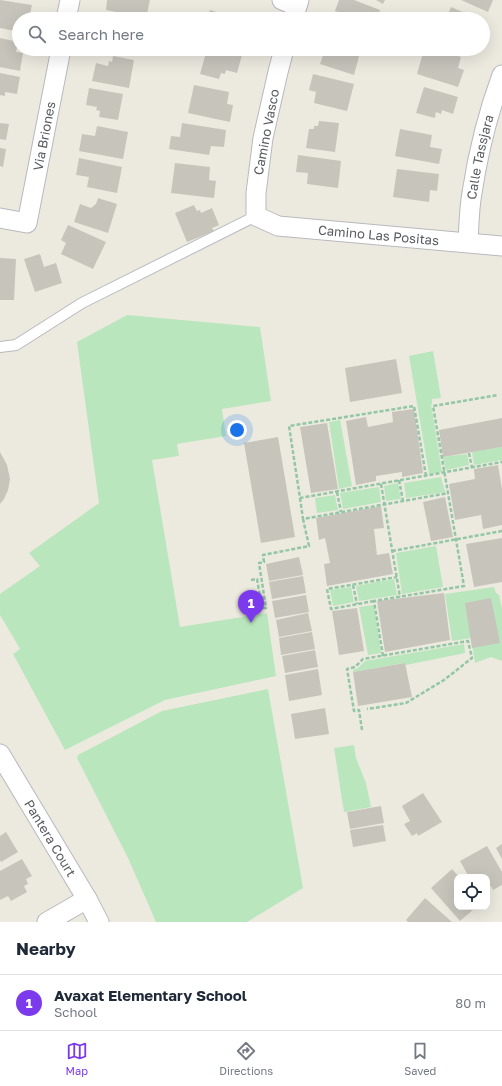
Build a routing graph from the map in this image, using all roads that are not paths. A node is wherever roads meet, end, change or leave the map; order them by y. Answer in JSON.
{"nodes":[{"id":1,"x":70,"y":0,"type":"edge"},
{"id":2,"x":67,"y":12,"type":"edge"},
{"id":3,"x":60,"y":56,"type":"edge"},
{"id":4,"x":282,"y":56,"type":"edge"},
{"id":5,"x":502,"y":75,"type":"edge"},
{"id":6,"x":256,"y":216,"type":"junction"},
{"id":7,"x":0,"y":218,"type":"edge"},
{"id":8,"x":468,"y":242,"type":"junction"},
{"id":9,"x":502,"y":246,"type":"edge"},
{"id":10,"x":0,"y":347,"type":"edge"},
{"id":11,"x":0,"y":754,"type":"edge"},
{"id":12,"x":88,"y":899,"type":"junction"},
{"id":13,"x":47,"y":922,"type":"edge"},
{"id":14,"x":99,"y":922,"type":"edge"}],
"edges":[{"from":1,"to":2,"type":"street"},
{"from":3,"to":7,"type":"street","name":"Via Briones"},
{"from":4,"to":6,"type":"street","name":"Camino Vasco"},
{"from":5,"to":8,"type":"street","name":"Calle Tassjara"},
{"from":6,"to":8,"type":"street","name":"Camino Las Positas"},
{"from":6,"to":10,"type":"lane"},
{"from":8,"to":9,"type":"street","name":"Camino Las Positas"},
{"from":11,"to":12,"type":"street","name":"Pantera Court"},
{"from":12,"to":13,"type":"street"},
{"from":12,"to":14,"type":"street","name":"Pantera Court"}]}
